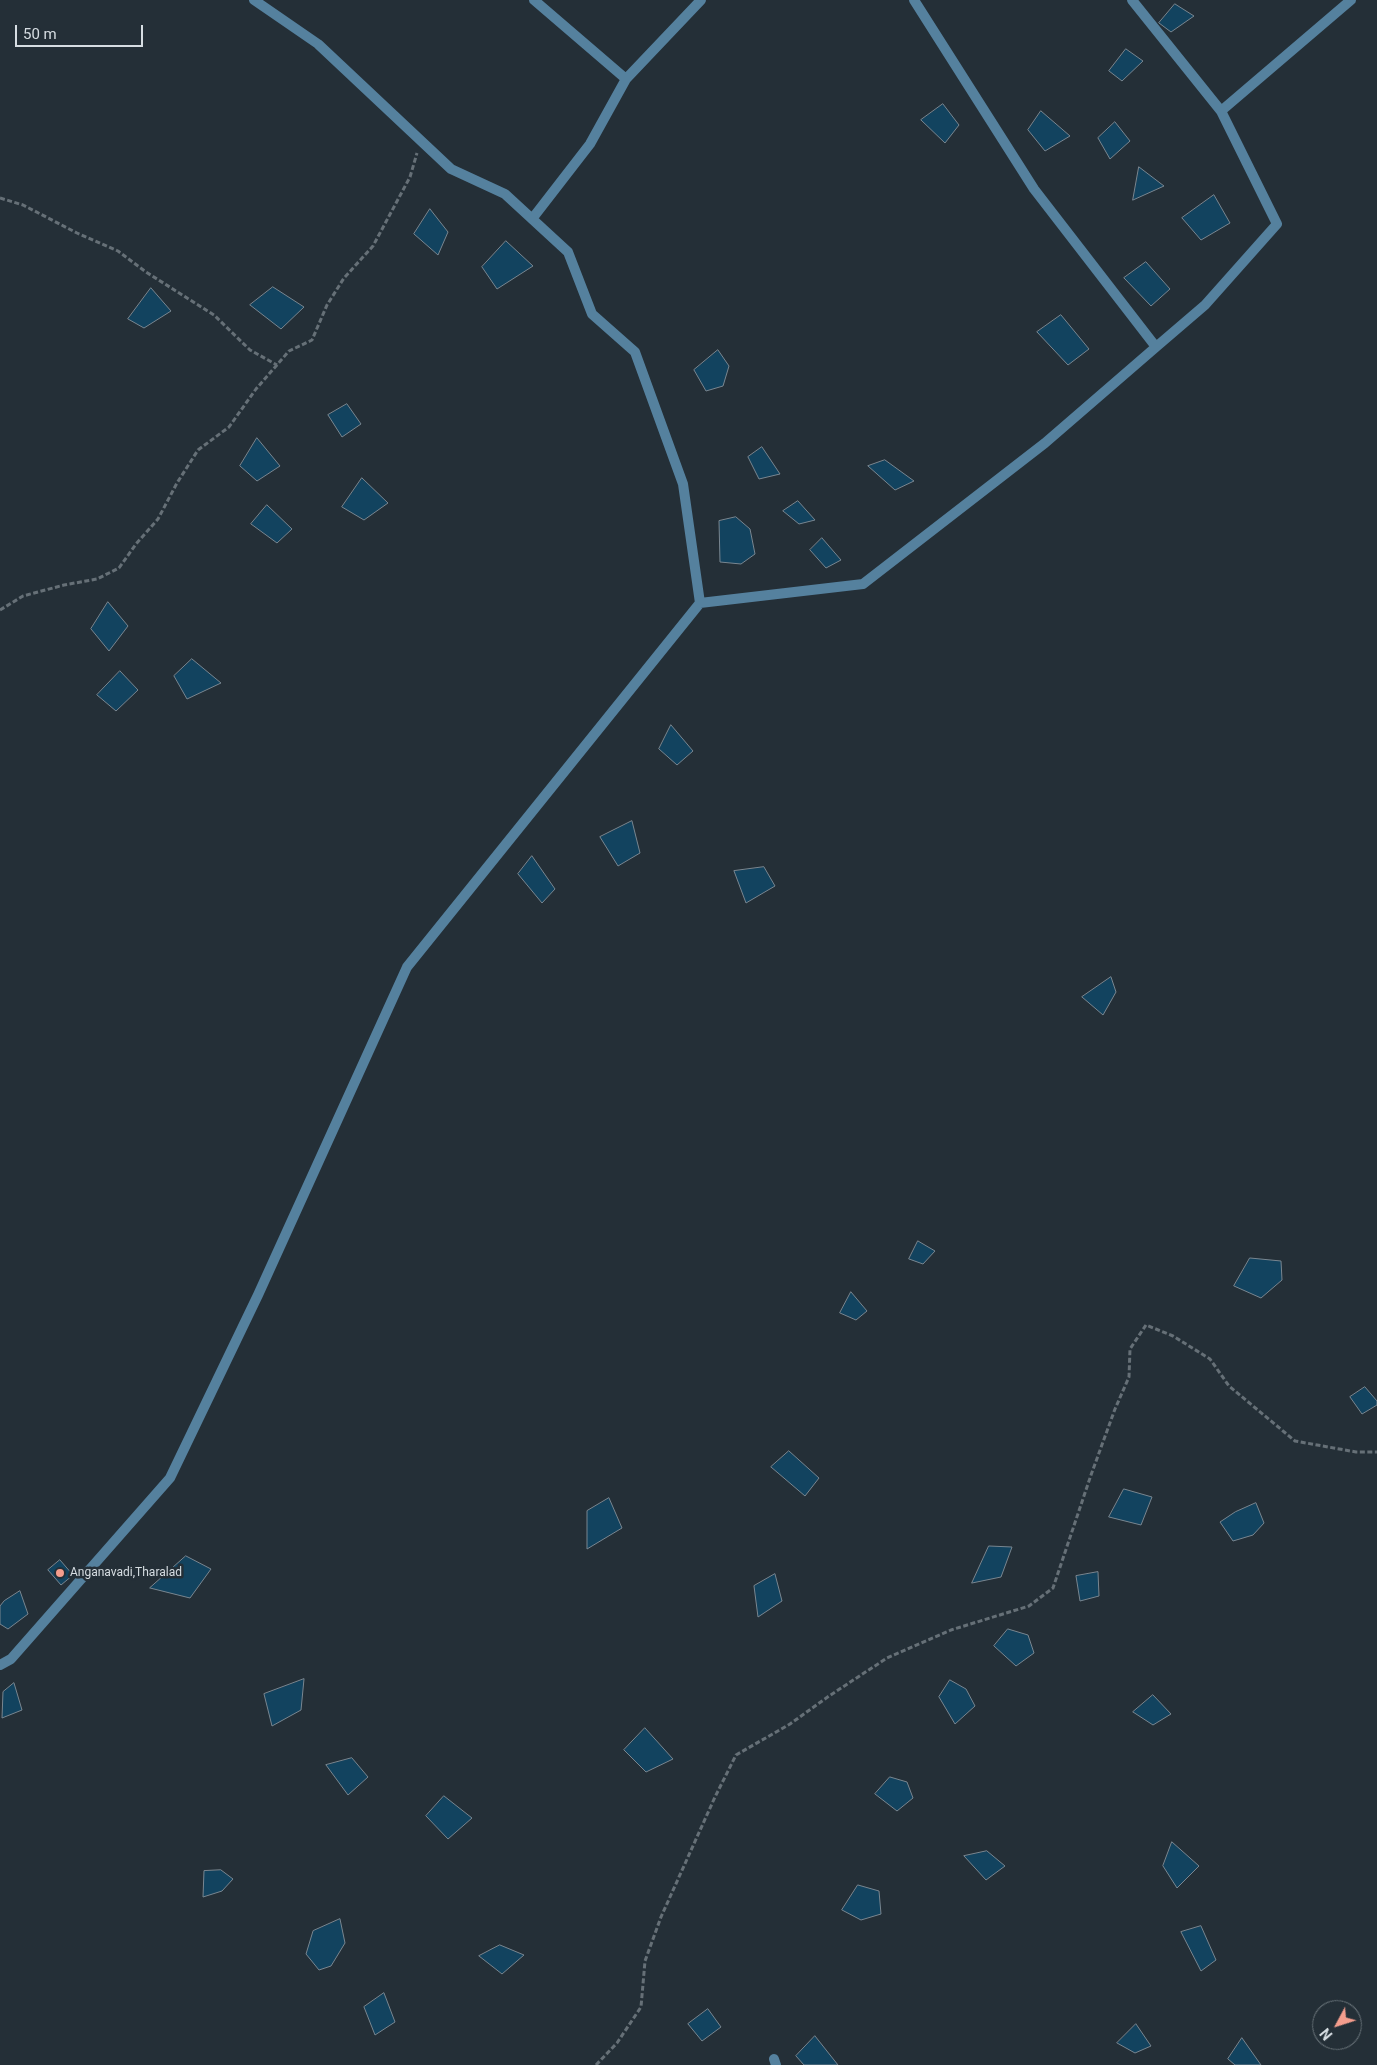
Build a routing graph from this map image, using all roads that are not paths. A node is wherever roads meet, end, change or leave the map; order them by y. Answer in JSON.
{"nodes":[{"id":1,"x":254,"y":0,"type":"edge"},
{"id":2,"x":534,"y":0,"type":"edge"},
{"id":3,"x":701,"y":0,"type":"edge"},
{"id":4,"x":914,"y":0,"type":"edge"},
{"id":5,"x":1132,"y":0,"type":"edge"},
{"id":6,"x":1351,"y":0,"type":"edge"},
{"id":7,"x":626,"y":79,"type":"junction"},
{"id":8,"x":1221,"y":111,"type":"junction"},
{"id":9,"x":532,"y":219,"type":"junction"},
{"id":10,"x":1156,"y":346,"type":"junction"},
{"id":11,"x":700,"y":602,"type":"junction"},
{"id":12,"x":0,"y":1665,"type":"edge"}],
"edges":[{"from":1,"to":9,"type":"street"},
{"from":2,"to":7,"type":"street"},
{"from":3,"to":7,"type":"street"},
{"from":4,"to":10,"type":"street"},
{"from":5,"to":8,"type":"street"},
{"from":6,"to":8,"type":"street"},
{"from":7,"to":9,"type":"street"},
{"from":8,"to":10,"type":"street"},
{"from":9,"to":11,"type":"street"},
{"from":10,"to":11,"type":"street"},
{"from":11,"to":12,"type":"street"}]}
